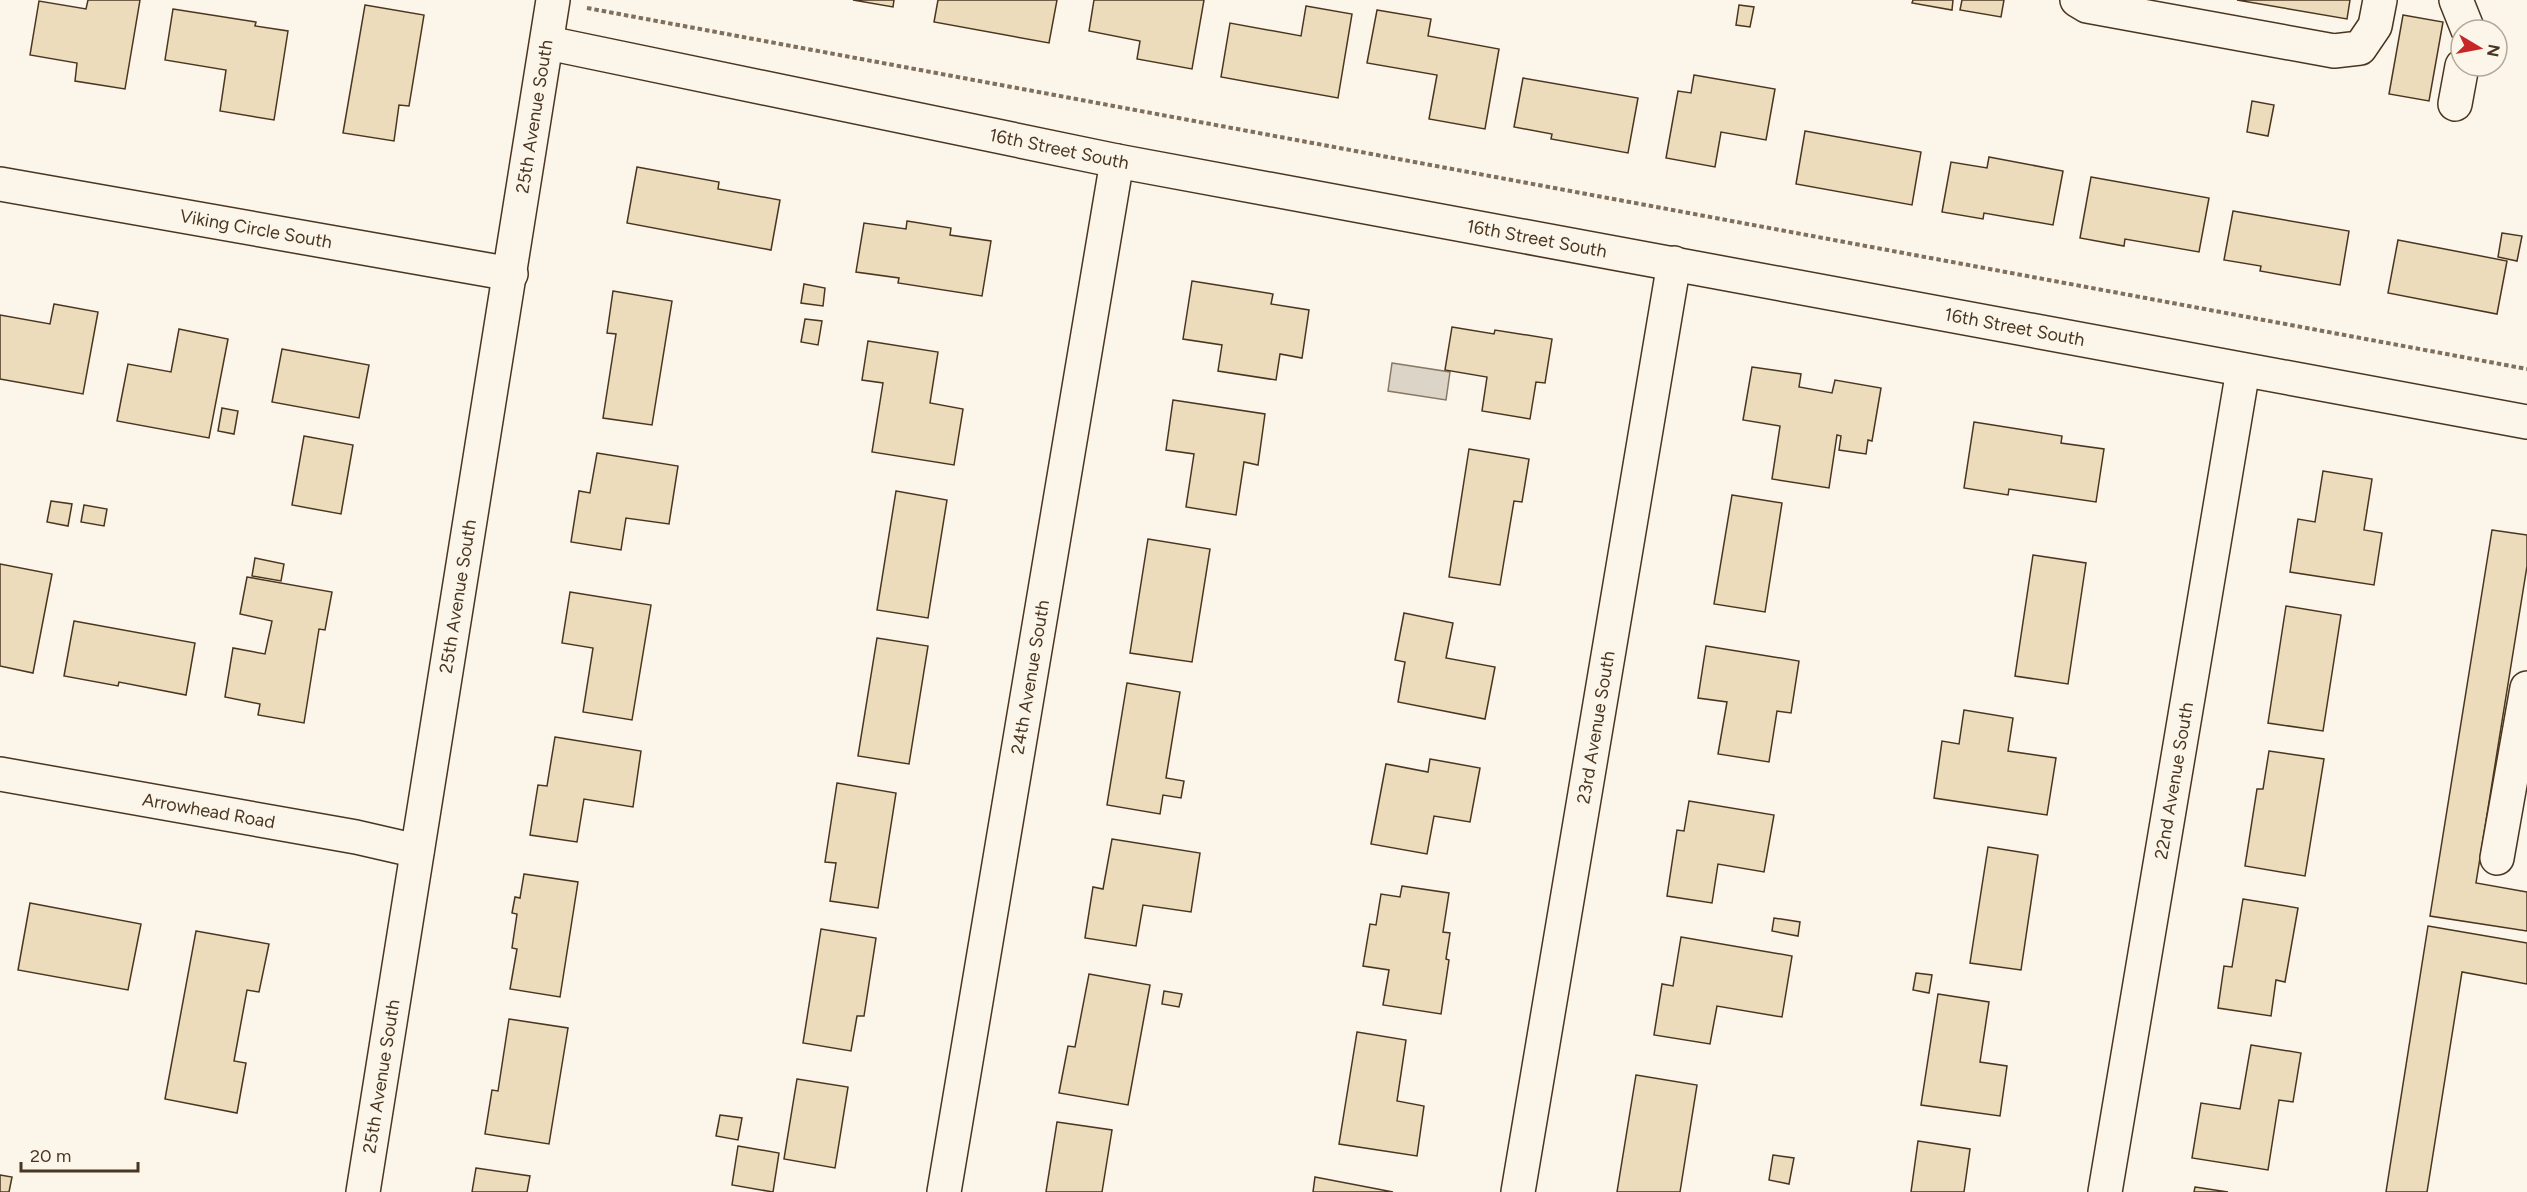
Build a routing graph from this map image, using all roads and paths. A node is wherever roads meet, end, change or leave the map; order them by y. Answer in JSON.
{"nodes":[{"id":1,"x":553,"y":0,"type":"edge"},
{"id":2,"x":2077,"y":0,"type":"edge"},
{"id":3,"x":2379,"y":0,"type":"edge"},
{"id":4,"x":2456,"y":0,"type":"edge"},
{"id":5,"x":2463,"y":18,"type":"edge"},
{"id":6,"x":548,"y":43,"type":"junction"},
{"id":7,"x":2460,"y":78,"type":"edge"},
{"id":8,"x":2455,"y":104,"type":"dead end"},
{"id":9,"x":1117,"y":161,"type":"junction"},
{"id":10,"x":0,"y":184,"type":"edge"},
{"id":11,"x":1674,"y":263,"type":"junction"},
{"id":12,"x":511,"y":274,"type":"junction"},
{"id":13,"x":2527,"y":369,"type":"edge"},
{"id":14,"x":2243,"y":370,"type":"junction"},
{"id":15,"x":2527,"y":422,"type":"edge"},
{"id":16,"x":2527,"y":688,"type":"edge"},
{"id":17,"x":0,"y":774,"type":"edge"},
{"id":18,"x":417,"y":851,"type":"junction"},
{"id":19,"x":2497,"y":858,"type":"dead end"},
{"id":20,"x":363,"y":1192,"type":"edge"},
{"id":21,"x":944,"y":1192,"type":"edge"},
{"id":22,"x":1518,"y":1192,"type":"edge"},
{"id":23,"x":2105,"y":1192,"type":"edge"}],
"edges":[{"from":1,"to":6,"type":"street","name":"25th Avenue South"},
{"from":1,"to":13,"type":"path"},
{"from":2,"to":3,"type":"street"},
{"from":4,"to":5,"type":"street"},
{"from":6,"to":9,"type":"street","name":"16th Street South"},
{"from":6,"to":12,"type":"street","name":"25th Avenue South"},
{"from":7,"to":8,"type":"street"},
{"from":9,"to":11,"type":"street","name":"16th Street South"},
{"from":9,"to":21,"type":"street","name":"24th Avenue South"},
{"from":10,"to":12,"type":"street","name":"Viking Circle South"},
{"from":11,"to":14,"type":"street","name":"16th Street South"},
{"from":11,"to":22,"type":"street","name":"23rd Avenue South"},
{"from":12,"to":18,"type":"street","name":"25th Avenue South"},
{"from":14,"to":15,"type":"street","name":"16th Street South"},
{"from":14,"to":23,"type":"street","name":"22nd Avenue South"},
{"from":16,"to":19,"type":"street"},
{"from":17,"to":18,"type":"street","name":"Arrowhead Road"},
{"from":18,"to":20,"type":"street","name":"25th Avenue South"}]}
